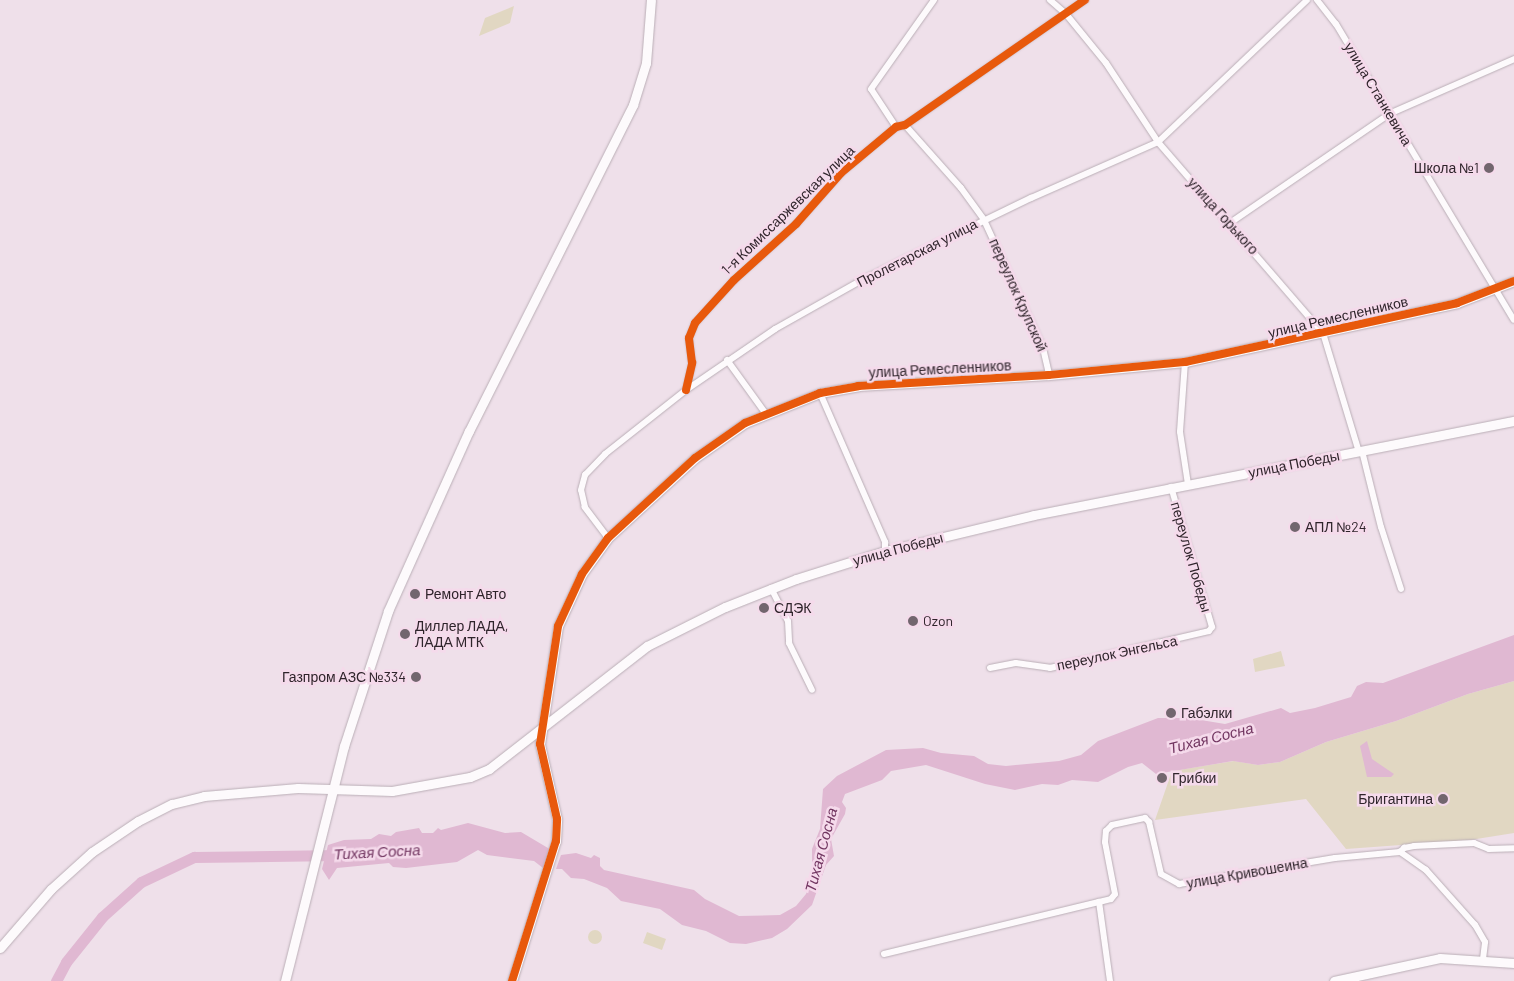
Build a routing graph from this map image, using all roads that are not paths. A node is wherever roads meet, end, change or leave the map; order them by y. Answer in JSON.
{"nodes":[{"id":1,"x":651,"y":0,"type":"edge"},
{"id":2,"x":934,"y":0,"type":"edge"},
{"id":3,"x":1050,"y":0,"type":"edge"},
{"id":4,"x":1085,"y":0,"type":"edge"},
{"id":5,"x":1307,"y":0,"type":"edge"},
{"id":6,"x":1317,"y":0,"type":"edge"},
{"id":7,"x":1066,"y":14,"type":"junction"},
{"id":8,"x":1514,"y":59,"type":"edge"},
{"id":9,"x":1389,"y":114,"type":"junction"},
{"id":10,"x":905,"y":125,"type":"junction"},
{"id":11,"x":896,"y":126,"type":"junction"},
{"id":12,"x":1158,"y":142,"type":"junction"},
{"id":13,"x":984,"y":220,"type":"junction"},
{"id":14,"x":1230,"y":223,"type":"junction"},
{"id":15,"x":1514,"y":281,"type":"edge"},
{"id":16,"x":1496,"y":289,"type":"junction"},
{"id":17,"x":1514,"y":320,"type":"edge"},
{"id":18,"x":1324,"y":333,"type":"junction"},
{"id":19,"x":727,"y":360,"type":"junction"},
{"id":20,"x":1185,"y":362,"type":"junction"},
{"id":21,"x":1049,"y":375,"type":"junction"},
{"id":22,"x":686,"y":390,"type":"junction"},
{"id":23,"x":820,"y":393,"type":"junction"},
{"id":24,"x":766,"y":414,"type":"junction"},
{"id":25,"x":1514,"y":421,"type":"edge"},
{"id":26,"x":1361,"y":451,"type":"junction"},
{"id":27,"x":1188,"y":484,"type":"junction"},
{"id":28,"x":1172,"y":487,"type":"junction"},
{"id":29,"x":608,"y":538,"type":"junction"},
{"id":30,"x":886,"y":551,"type":"junction"},
{"id":31,"x":771,"y":588,"type":"junction"},
{"id":32,"x":1401,"y":589,"type":"dead end"},
{"id":33,"x":1212,"y":627,"type":"joint"},
{"id":34,"x":990,"y":668,"type":"dead end"},
{"id":35,"x":812,"y":690,"type":"dead end"},
{"id":36,"x":542,"y":726,"type":"junction"},
{"id":37,"x":333,"y":788,"type":"junction"},
{"id":38,"x":1514,"y":848,"type":"edge"},
{"id":39,"x":1400,"y":852,"type":"junction"},
{"id":40,"x":1099,"y":902,"type":"junction"},
{"id":41,"x":0,"y":948,"type":"edge"},
{"id":42,"x":884,"y":954,"type":"dead end"},
{"id":43,"x":1482,"y":959,"type":"junction"},
{"id":44,"x":1514,"y":963,"type":"edge"},
{"id":45,"x":285,"y":981,"type":"edge"},
{"id":46,"x":512,"y":981,"type":"edge"},
{"id":47,"x":1110,"y":981,"type":"edge"},
{"id":48,"x":1334,"y":981,"type":"edge"}],
"edges":[{"from":1,"to":37,"type":"main road"},
{"from":2,"to":11,"type":"street"},
{"from":3,"to":7,"type":"street","name":"улица Горького"},
{"from":4,"to":7,"type":"street"},
{"from":5,"to":12,"type":"street","name":"Пролетарская улица"},
{"from":6,"to":9,"type":"street","name":"улица Станкевича"},
{"from":7,"to":10,"type":"street"},
{"from":7,"to":12,"type":"street","name":"улица Горького"},
{"from":8,"to":9,"type":"street"},
{"from":9,"to":14,"type":"street"},
{"from":9,"to":16,"type":"street","name":"улица Станкевича"},
{"from":10,"to":11,"type":"street"},
{"from":10,"to":13,"type":"street","name":"переулок Крупской"},
{"from":11,"to":22,"type":"street","name":"1-я Комиссаржевская улица"},
{"from":12,"to":13,"type":"street","name":"Пролетарская улица"},
{"from":12,"to":14,"type":"street","name":"улица Горького"},
{"from":13,"to":19,"type":"street","name":"Пролетарская улица"},
{"from":13,"to":21,"type":"street","name":"переулок Крупской"},
{"from":14,"to":18,"type":"street","name":"улица Горького"},
{"from":15,"to":16,"type":"main road","name":"улица Ремесленников"},
{"from":16,"to":17,"type":"street","name":"улица Станкевича"},
{"from":16,"to":18,"type":"main road","name":"улица Ремесленников"},
{"from":18,"to":20,"type":"main road","name":"улица Ремесленников"},
{"from":18,"to":26,"type":"street","name":"улица Горького"},
{"from":19,"to":22,"type":"street","name":"Пролетарская улица"},
{"from":19,"to":24,"type":"street"},
{"from":20,"to":21,"type":"main road","name":"улица Ремесленников"},
{"from":20,"to":27,"type":"street"},
{"from":21,"to":23,"type":"main road","name":"улица Ремесленников"},
{"from":22,"to":29,"type":"street","name":"Пролетарская улица"},
{"from":23,"to":24,"type":"main road","name":"улица Ремесленников"},
{"from":23,"to":30,"type":"street"},
{"from":24,"to":29,"type":"main road","name":"улица Ремесленников"},
{"from":25,"to":26,"type":"main road","name":"улица Победы"},
{"from":26,"to":27,"type":"main road","name":"улица Победы"},
{"from":26,"to":32,"type":"street","name":"улица Горького"},
{"from":27,"to":28,"type":"main road","name":"улица Победы"},
{"from":28,"to":30,"type":"main road","name":"улица Победы"},
{"from":28,"to":33,"type":"street","name":"переулок Победы"},
{"from":29,"to":36,"type":"main road","name":"улица Ремесленников"},
{"from":30,"to":31,"type":"main road","name":"улица Победы"},
{"from":31,"to":35,"type":"street"},
{"from":31,"to":36,"type":"main road","name":"улица Победы"},
{"from":33,"to":34,"type":"street","name":"переулок Энгельса"},
{"from":36,"to":37,"type":"main road","name":"улица Победы"},
{"from":36,"to":46,"type":"main road","name":"улица Ремесленников"},
{"from":37,"to":41,"type":"main road","name":"улица Победы"},
{"from":37,"to":45,"type":"main road"},
{"from":38,"to":39,"type":"street"},
{"from":39,"to":40,"type":"street","name":"улица Кривошеина"},
{"from":39,"to":43,"type":"street"},
{"from":40,"to":42,"type":"street","name":"улица Кривошеина"},
{"from":40,"to":47,"type":"street"},
{"from":43,"to":44,"type":"main road"},
{"from":43,"to":48,"type":"main road"}]}
